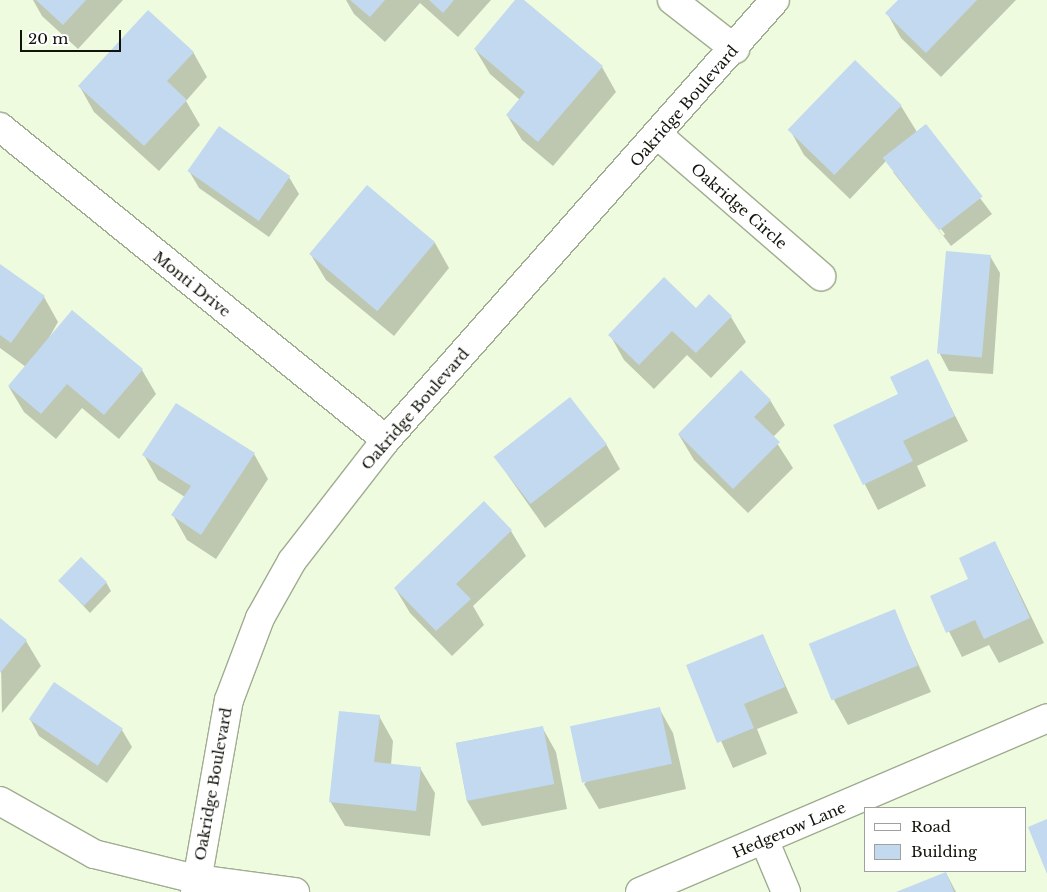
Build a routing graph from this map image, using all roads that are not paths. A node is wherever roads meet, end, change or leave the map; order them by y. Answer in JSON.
{"nodes":[{"id":1,"x":672,"y":0,"type":"edge"},
{"id":2,"x":775,"y":0,"type":"edge"},
{"id":3,"x":735,"y":49,"type":"junction"},
{"id":4,"x":0,"y":127,"type":"edge"},
{"id":5,"x":658,"y":135,"type":"junction"},
{"id":6,"x":821,"y":276,"type":"dead end"},
{"id":7,"x":386,"y":440,"type":"junction"},
{"id":8,"x":1047,"y":718,"type":"edge"},
{"id":9,"x":0,"y":801,"type":"edge"},
{"id":10,"x":765,"y":842,"type":"junction"},
{"id":11,"x":195,"y":886,"type":"edge"},
{"id":12,"x":295,"y":892,"type":"edge"},
{"id":13,"x":640,"y":892,"type":"edge"},
{"id":14,"x":786,"y":892,"type":"edge"}],
"edges":[{"from":1,"to":3,"type":"street"},
{"from":2,"to":3,"type":"street","name":"Oakridge Boulevard"},
{"from":3,"to":5,"type":"street","name":"Oakridge Boulevard"},
{"from":4,"to":7,"type":"street","name":"Monti Drive"},
{"from":5,"to":6,"type":"street","name":"Oakridge Circle"},
{"from":5,"to":7,"type":"street","name":"Oakridge Boulevard"},
{"from":7,"to":11,"type":"street","name":"Oakridge Boulevard"},
{"from":8,"to":10,"type":"street","name":"Hedgerow Lane"},
{"from":9,"to":11,"type":"street"},
{"from":10,"to":13,"type":"street","name":"Hedgerow Lane"},
{"from":10,"to":14,"type":"street"},
{"from":11,"to":12,"type":"street"}]}
